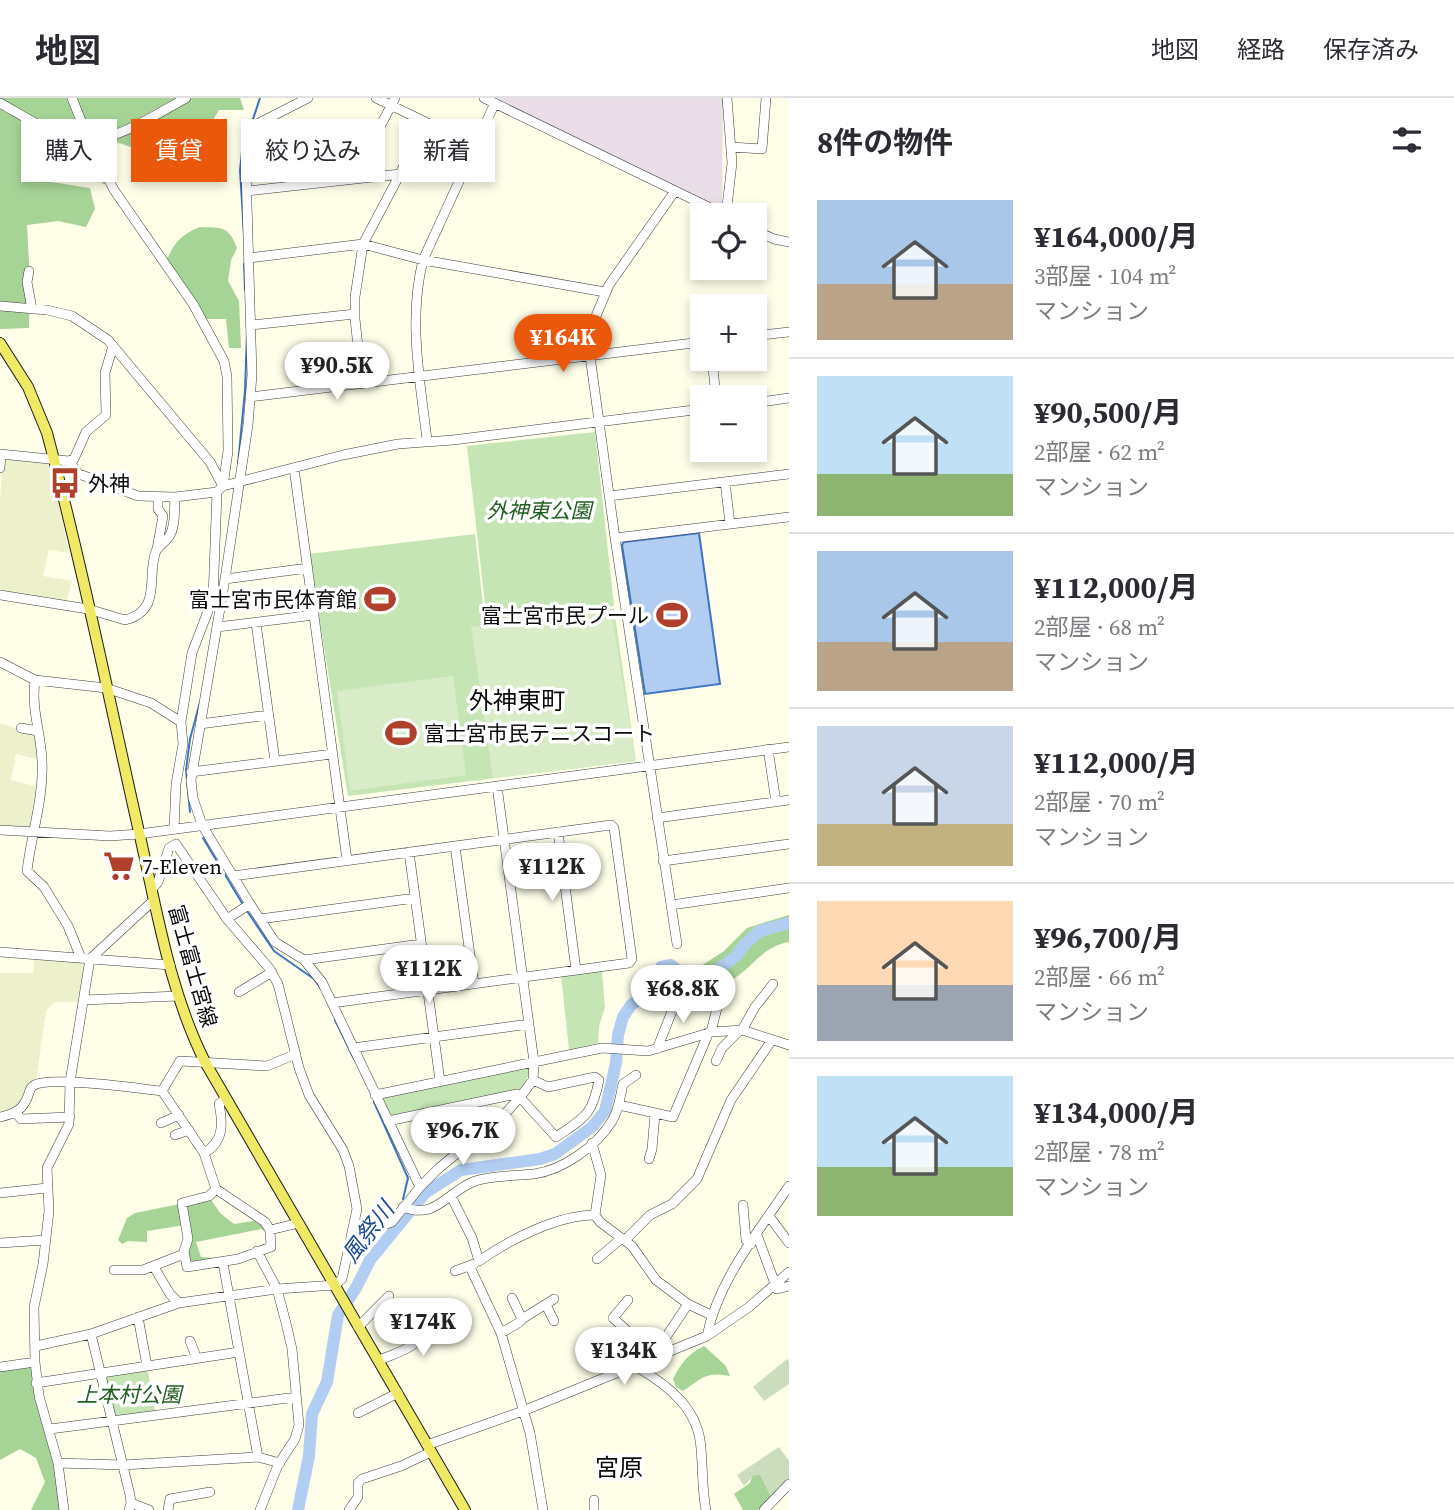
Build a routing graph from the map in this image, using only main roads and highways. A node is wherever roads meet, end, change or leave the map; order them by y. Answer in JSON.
{"nodes":[{"id":1,"x":0,"y":343,"type":"edge"},
{"id":2,"x":465,"y":1510,"type":"edge"}],
"edges":[{"from":1,"to":2,"type":"main road","name":"富士富士宮線"}]}
